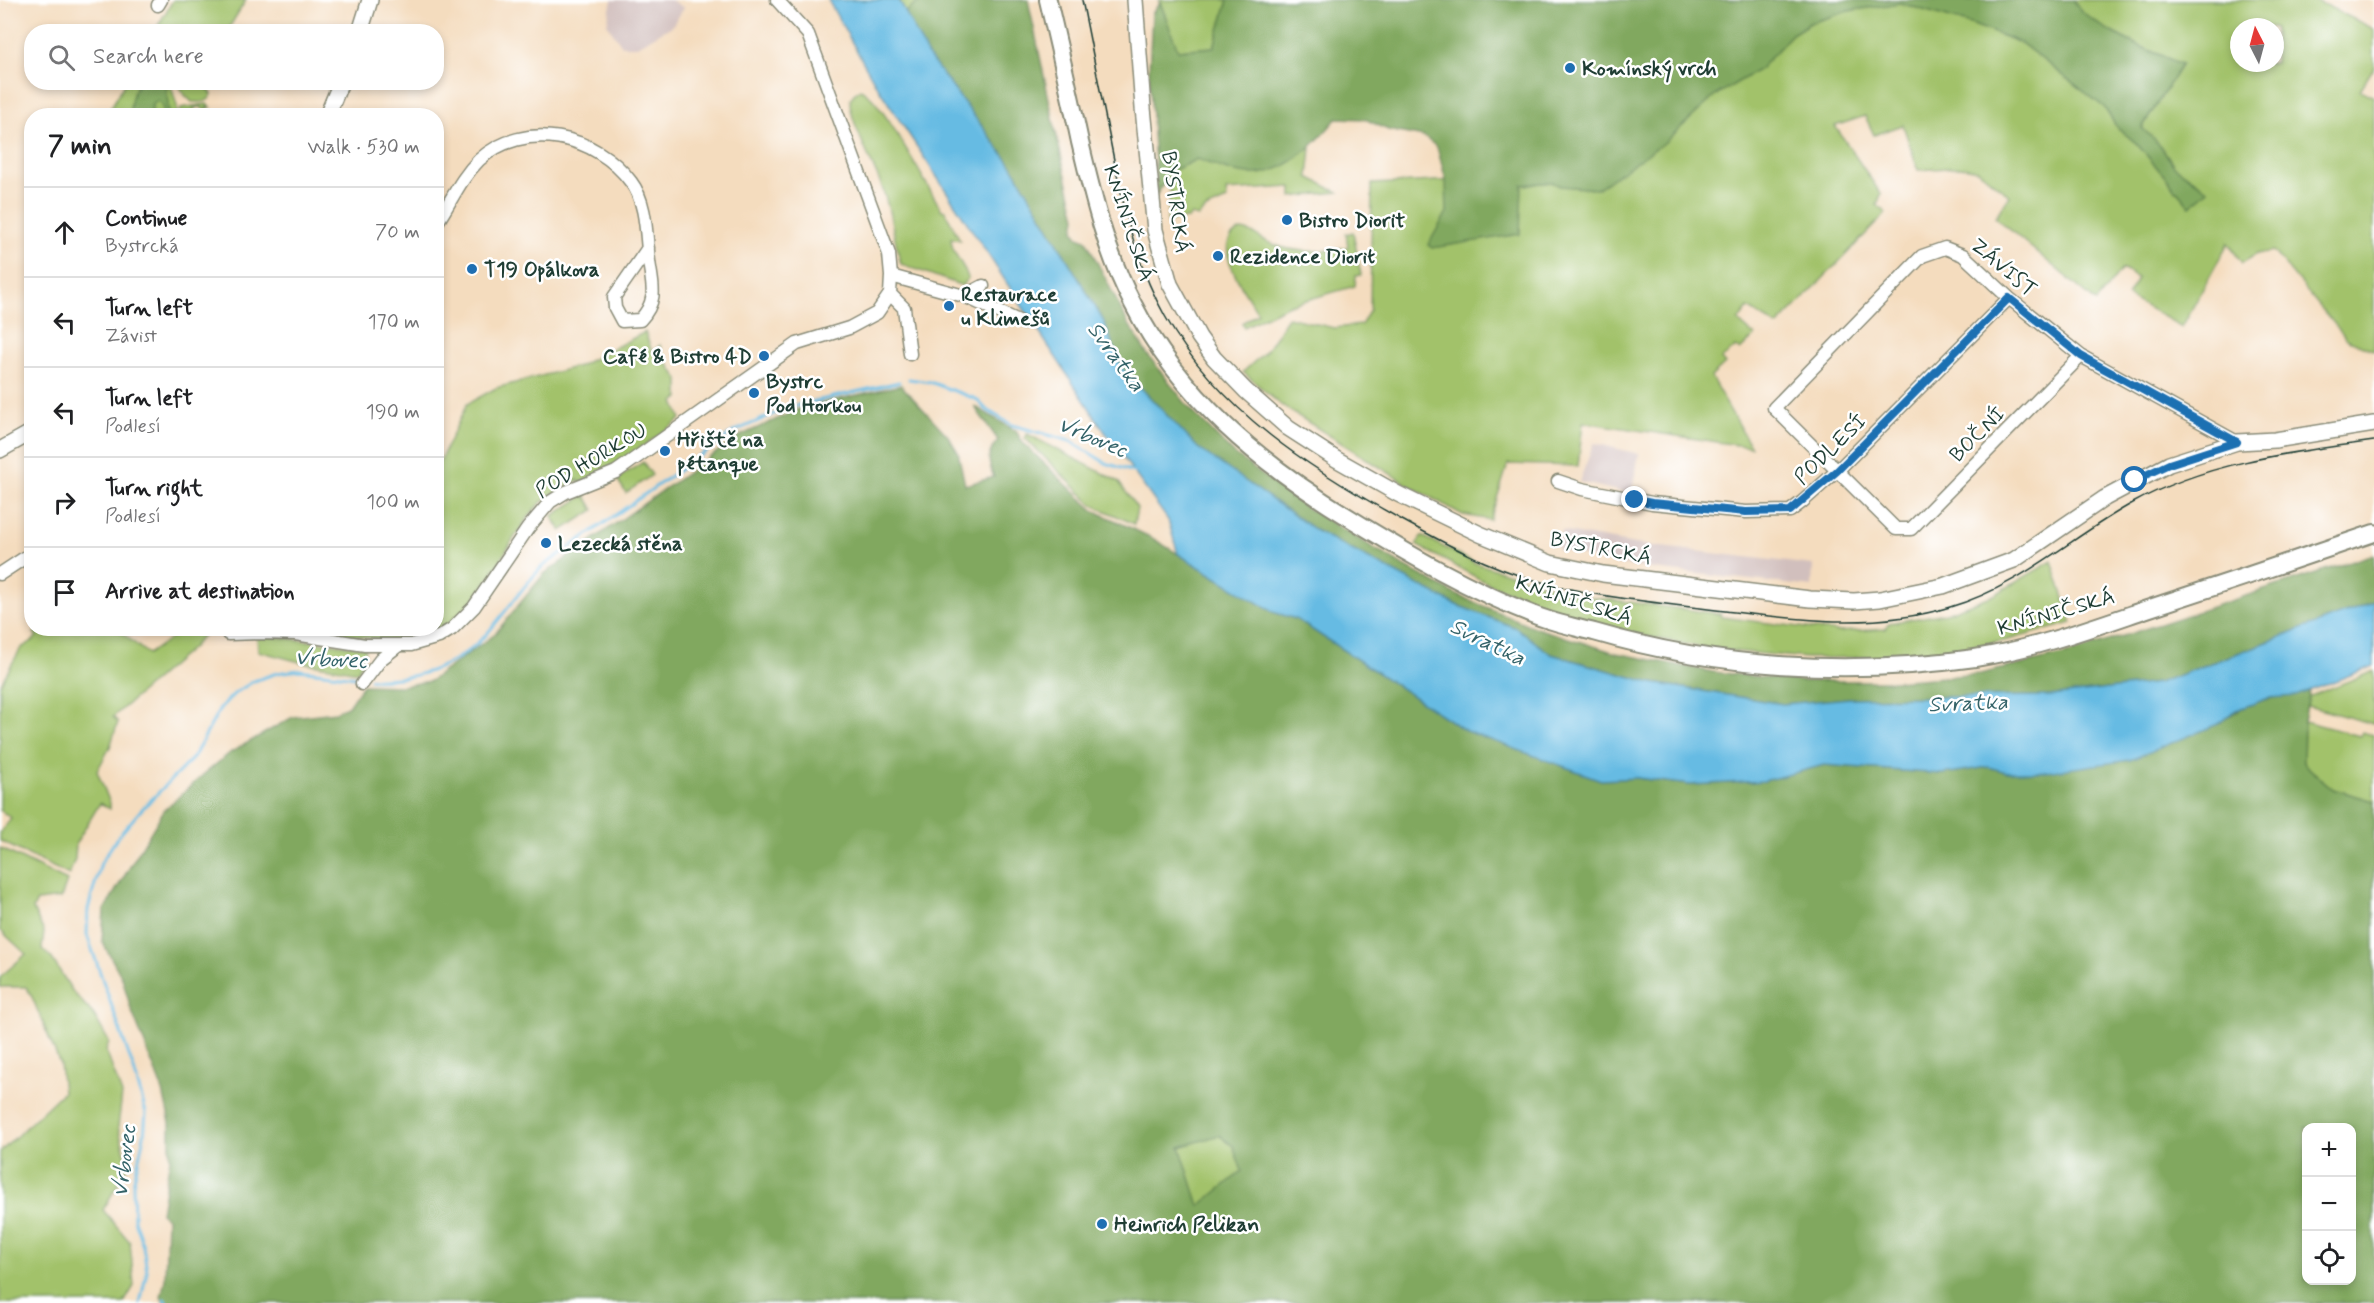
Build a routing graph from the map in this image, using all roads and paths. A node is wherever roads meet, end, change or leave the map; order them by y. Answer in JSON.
{"nodes":[{"id":1,"x":370,"y":0,"type":"edge"},
{"id":2,"x":777,"y":0,"type":"edge"},
{"id":3,"x":1048,"y":0,"type":"edge"},
{"id":4,"x":1135,"y":0,"type":"edge"},
{"id":5,"x":362,"y":24,"type":"edge"},
{"id":6,"x":338,"y":90,"type":"edge"},
{"id":7,"x":330,"y":108,"type":"edge"},
{"id":8,"x":444,"y":210,"type":"edge"},
{"id":9,"x":648,"y":248,"type":"junction"},
{"id":10,"x":891,"y":276,"type":"junction"},
{"id":11,"x":983,"y":286,"type":"dead end"},
{"id":12,"x":890,"y":294,"type":"junction"},
{"id":13,"x":964,"y":296,"type":"junction"},
{"id":14,"x":2009,"y":298,"type":"junction"},
{"id":15,"x":1023,"y":323,"type":"dead end"},
{"id":16,"x":910,"y":354,"type":"dead end"},
{"id":17,"x":2081,"y":356,"type":"junction"},
{"id":18,"x":2374,"y":424,"type":"edge"},
{"id":19,"x":24,"y":436,"type":"edge"},
{"id":20,"x":2237,"y":442,"type":"junction"},
{"id":21,"x":0,"y":450,"type":"edge"},
{"id":22,"x":1837,"y":471,"type":"junction"},
{"id":23,"x":1558,"y":481,"type":"dead end"},
{"id":24,"x":2374,"y":533,"type":"edge"},
{"id":25,"x":24,"y":558,"type":"edge"},
{"id":26,"x":0,"y":574,"type":"edge"},
{"id":27,"x":444,"y":634,"type":"edge"},
{"id":28,"x":308,"y":636,"type":"edge"},
{"id":29,"x":442,"y":636,"type":"edge"},
{"id":30,"x":399,"y":645,"type":"junction"},
{"id":31,"x":362,"y":684,"type":"dead end"}],
"edges":[{"from":1,"to":5,"type":"street"},
{"from":2,"to":10,"type":"street"},
{"from":3,"to":24,"type":"main road","name":"KNÍNIČSKÁ"},
{"from":4,"to":20,"type":"street","name":"BYSTRCKÁ"},
{"from":6,"to":7,"type":"street"},
{"from":8,"to":9,"type":"street"},
{"from":9,"to":9,"type":"street"},
{"from":10,"to":12,"type":"street"},
{"from":10,"to":13,"type":"street"},
{"from":11,"to":13,"type":"street"},
{"from":12,"to":16,"type":"street"},
{"from":12,"to":27,"type":"street","name":"POD HORKOU"},
{"from":13,"to":15,"type":"street"},
{"from":14,"to":17,"type":"street","name":"ZÁVIST"},
{"from":14,"to":22,"type":"street","name":"PODLESÍ"},
{"from":14,"to":22,"type":"street","name":"ZÁVIST"},
{"from":17,"to":20,"type":"street","name":"ZÁVIST"},
{"from":17,"to":22,"type":"street","name":"BOČNÍ"},
{"from":18,"to":20,"type":"street","name":"BYSTRCKÁ"},
{"from":19,"to":21,"type":"street"},
{"from":22,"to":23,"type":"street","name":"PODLESÍ"},
{"from":25,"to":26,"type":"street"},
{"from":28,"to":30,"type":"street","name":"POD HORKOU"},
{"from":29,"to":30,"type":"street","name":"POD HORKOU"},
{"from":30,"to":31,"type":"street"}]}
